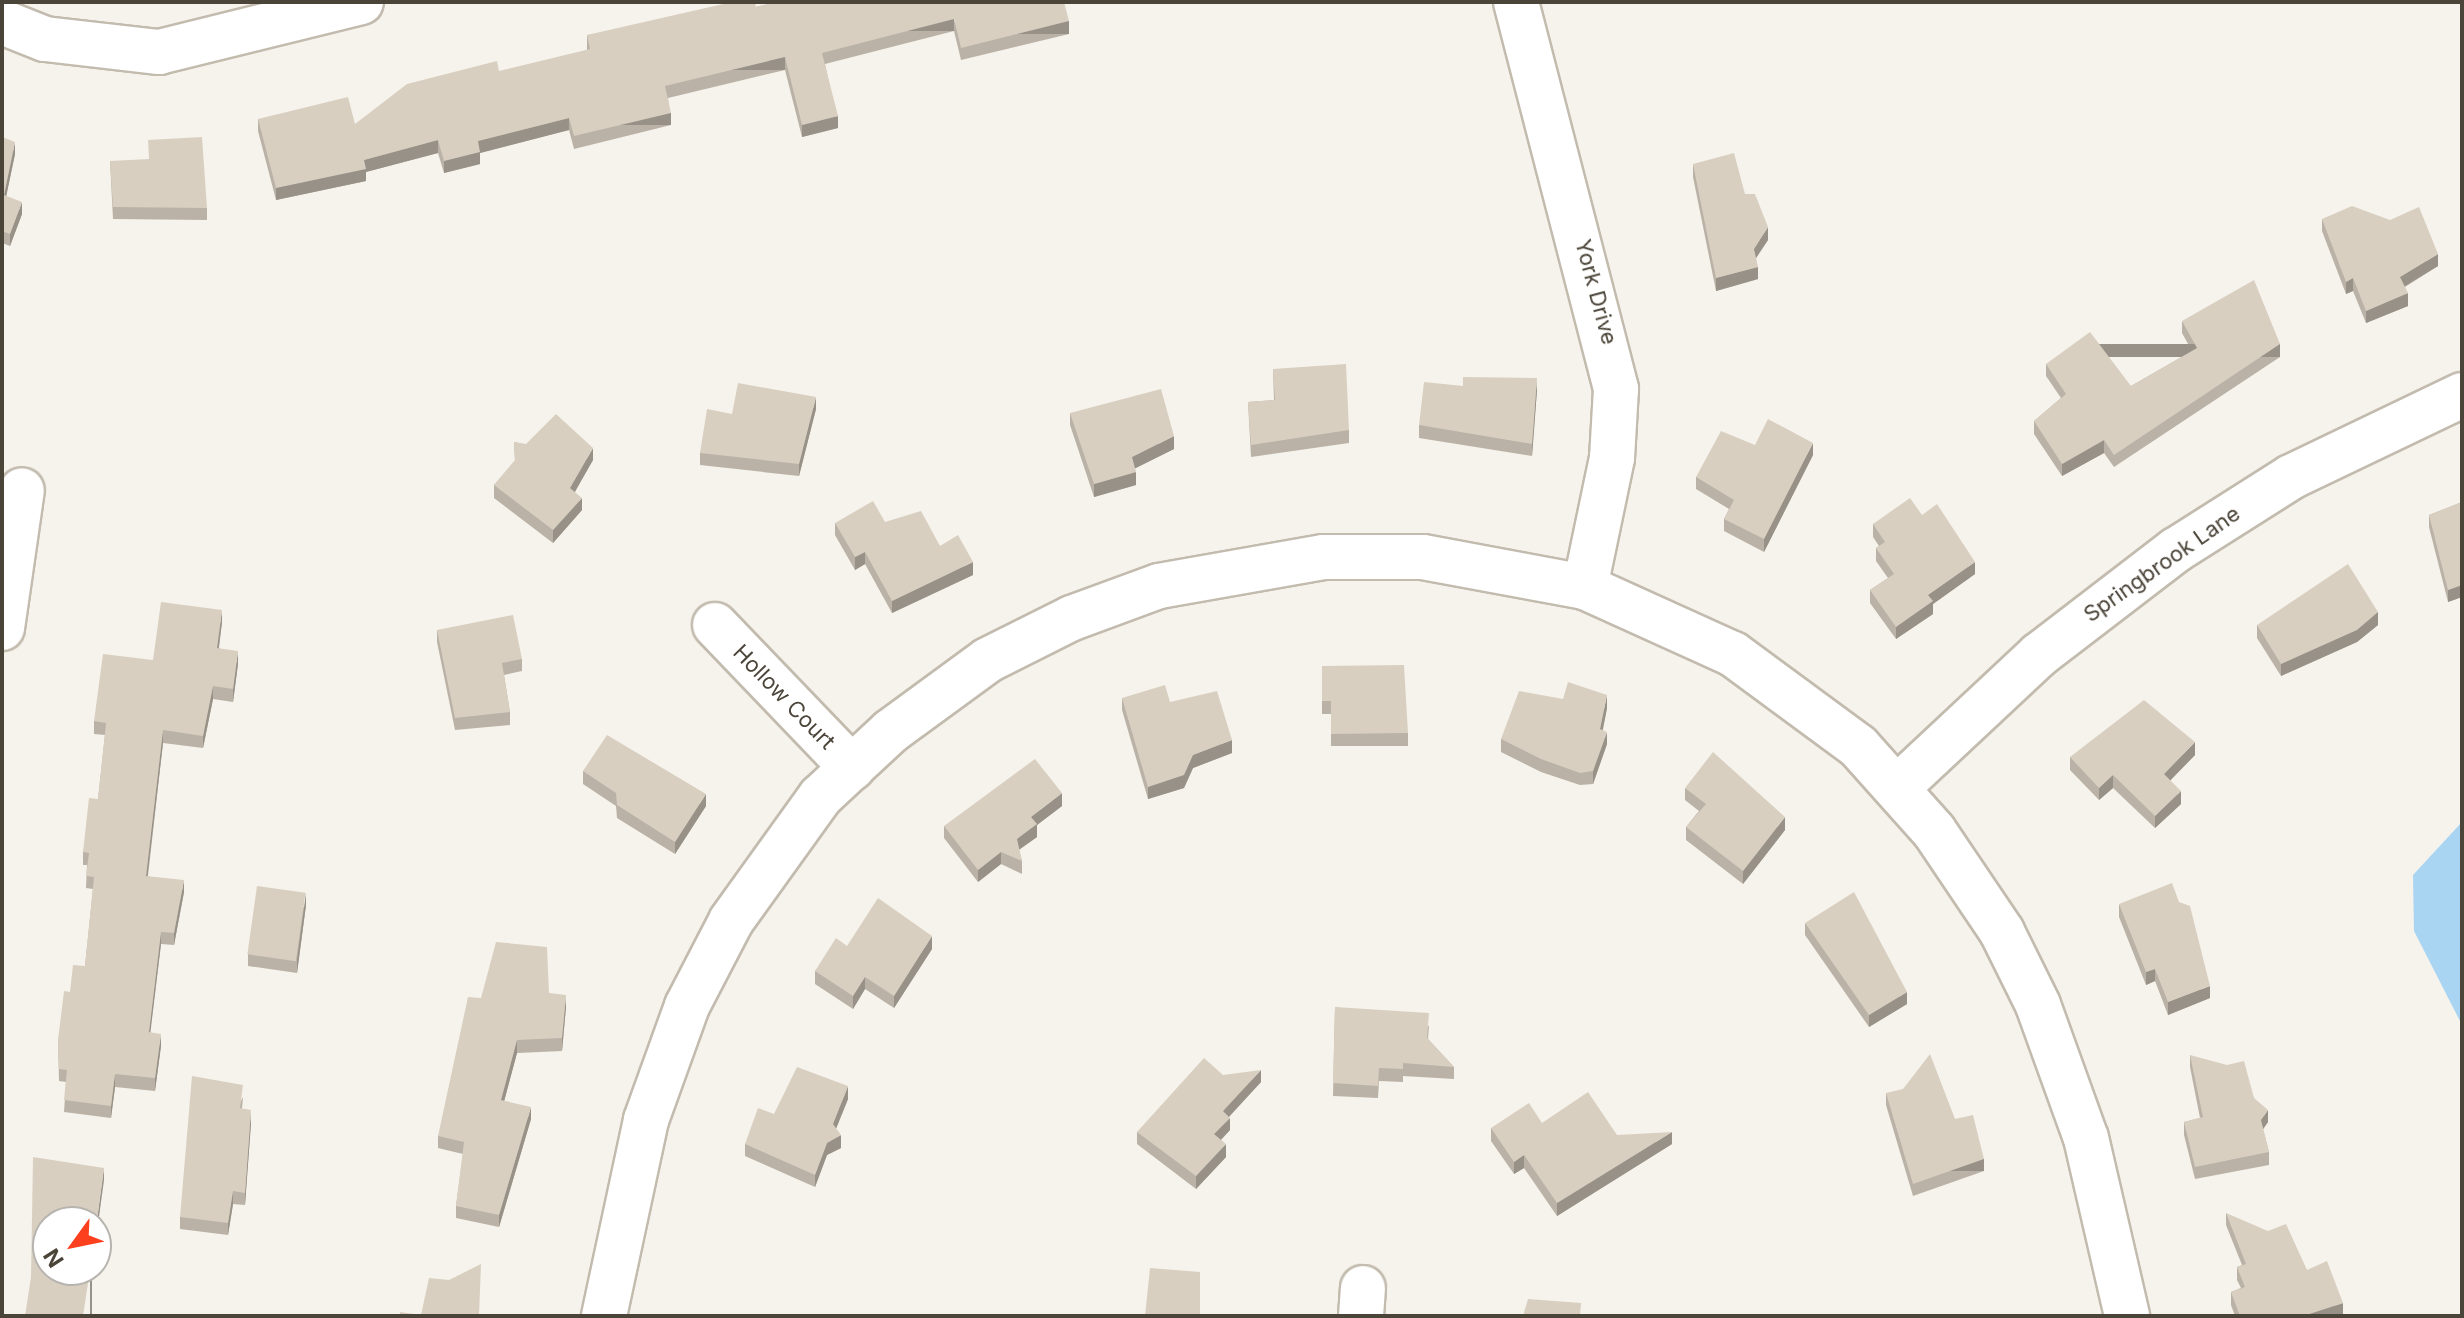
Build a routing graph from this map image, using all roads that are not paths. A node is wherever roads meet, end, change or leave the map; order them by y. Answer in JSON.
{"nodes":[{"id":1,"x":361,"y":2,"type":"edge"},
{"id":2,"x":1516,"y":2,"type":"edge"},
{"id":3,"x":2,"y":22,"type":"edge"},
{"id":4,"x":2462,"y":395,"type":"edge"},
{"id":5,"x":22,"y":490,"type":"dead end"},
{"id":6,"x":1585,"y":587,"type":"junction"},
{"id":7,"x":715,"y":625,"type":"dead end"},
{"id":8,"x":2,"y":628,"type":"edge"},
{"id":9,"x":852,"y":768,"type":"junction"},
{"id":10,"x":1899,"y":786,"type":"junction"},
{"id":11,"x":604,"y":1316,"type":"edge"},
{"id":12,"x":2127,"y":1316,"type":"edge"}],
"edges":[{"from":1,"to":3,"type":"street"},
{"from":2,"to":6,"type":"street","name":"York Drive"},
{"from":4,"to":10,"type":"street","name":"Springbrook Lane"},
{"from":5,"to":8,"type":"street"},
{"from":6,"to":9,"type":"street"},
{"from":6,"to":10,"type":"street"},
{"from":7,"to":9,"type":"street","name":"Hollow Court"},
{"from":9,"to":11,"type":"street"},
{"from":10,"to":12,"type":"street"}]}
